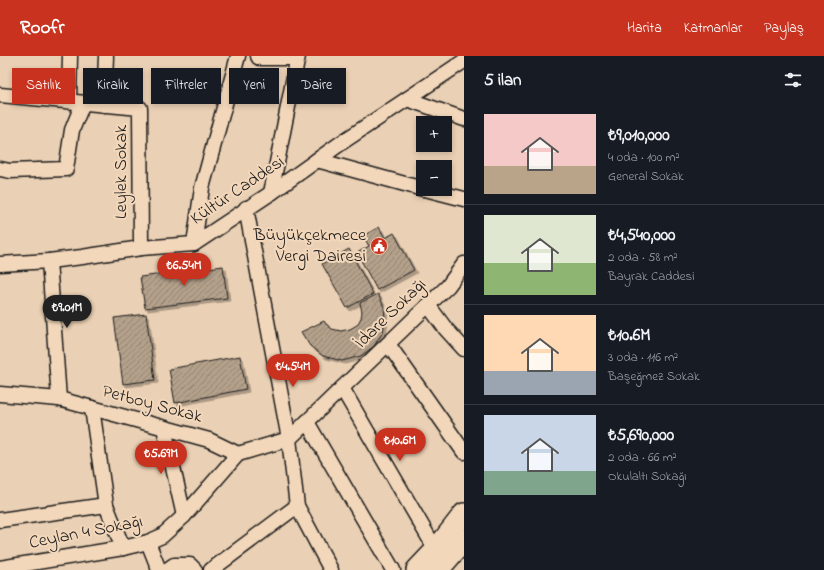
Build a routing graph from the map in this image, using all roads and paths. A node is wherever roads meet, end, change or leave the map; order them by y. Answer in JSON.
{"nodes":[{"id":1,"x":70,"y":56,"type":"edge"},
{"id":2,"x":106,"y":56,"type":"edge"},
{"id":3,"x":238,"y":56,"type":"edge"},
{"id":4,"x":260,"y":56,"type":"edge"},
{"id":5,"x":290,"y":56,"type":"edge"},
{"id":6,"x":298,"y":56,"type":"edge"},
{"id":7,"x":464,"y":60,"type":"edge"},
{"id":8,"x":0,"y":95,"type":"edge"},
{"id":9,"x":407,"y":99,"type":"junction"},
{"id":10,"x":76,"y":102,"type":"junction"},
{"id":11,"x":104,"y":105,"type":"junction"},
{"id":12,"x":464,"y":120,"type":"edge"},
{"id":13,"x":317,"y":160,"type":"junction"},
{"id":14,"x":0,"y":169,"type":"edge"},
{"id":15,"x":416,"y":187,"type":"edge"},
{"id":16,"x":271,"y":193,"type":"junction"},
{"id":17,"x":452,"y":196,"type":"edge"},
{"id":18,"x":464,"y":199,"type":"edge"},
{"id":19,"x":246,"y":208,"type":"junction"},
{"id":20,"x":194,"y":244,"type":"junction"},
{"id":21,"x":141,"y":248,"type":"junction"},
{"id":22,"x":50,"y":261,"type":"junction"},
{"id":23,"x":0,"y":264,"type":"edge"},
{"id":24,"x":464,"y":264,"type":"edge"},
{"id":25,"x":428,"y":306,"type":"junction"},
{"id":26,"x":462,"y":341,"type":"edge"},
{"id":27,"x":388,"y":344,"type":"junction"},
{"id":28,"x":342,"y":388,"type":"junction"},
{"id":29,"x":0,"y":394,"type":"edge"},
{"id":30,"x":59,"y":399,"type":"junction"},
{"id":31,"x":92,"y":408,"type":"junction"},
{"id":32,"x":307,"y":422,"type":"junction"},
{"id":33,"x":164,"y":428,"type":"junction"},
{"id":34,"x":289,"y":439,"type":"junction"},
{"id":35,"x":464,"y":452,"type":"edge"},
{"id":36,"x":238,"y":454,"type":"junction"},
{"id":37,"x":106,"y":505,"type":"junction"},
{"id":38,"x":297,"y":506,"type":"junction"},
{"id":39,"x":464,"y":514,"type":"edge"},
{"id":40,"x":184,"y":516,"type":"junction"},
{"id":41,"x":0,"y":520,"type":"edge"},
{"id":42,"x":464,"y":540,"type":"edge"},
{"id":43,"x":148,"y":542,"type":"junction"},
{"id":44,"x":123,"y":548,"type":"junction"},
{"id":45,"x":436,"y":550,"type":"junction"},
{"id":46,"x":0,"y":568,"type":"edge"},
{"id":47,"x":159,"y":570,"type":"edge"},
{"id":48,"x":167,"y":570,"type":"edge"},
{"id":49,"x":195,"y":570,"type":"edge"},
{"id":50,"x":211,"y":570,"type":"edge"},
{"id":51,"x":331,"y":570,"type":"edge"},
{"id":52,"x":393,"y":570,"type":"edge"},
{"id":53,"x":417,"y":570,"type":"edge"},
{"id":54,"x":438,"y":570,"type":"edge"}],
"edges":[{"from":1,"to":10,"type":"street"},
{"from":2,"to":11,"type":"street"},
{"from":3,"to":20,"type":"street"},
{"from":4,"to":5,"type":"main road"},
{"from":6,"to":16,"type":"street"},
{"from":7,"to":9,"type":"street","name":"Kültür Caddesi"},
{"from":8,"to":10,"type":"street"},
{"from":9,"to":12,"type":"street"},
{"from":9,"to":13,"type":"street","name":"Kültür Caddesi"},
{"from":10,"to":11,"type":"street"},
{"from":10,"to":14,"type":"street"},
{"from":11,"to":21,"type":"street","name":"Leylek Sokak"},
{"from":13,"to":15,"type":"street"},
{"from":13,"to":16,"type":"street","name":"Kültür Caddesi"},
{"from":16,"to":19,"type":"street","name":"Kültür Caddesi"},
{"from":17,"to":18,"type":"street"},
{"from":19,"to":20,"type":"street","name":"Kültür Caddesi"},
{"from":19,"to":34,"type":"street"},
{"from":20,"to":21,"type":"street","name":"Kültür Caddesi"},
{"from":21,"to":22,"type":"street","name":"Kültür Caddesi"},
{"from":22,"to":23,"type":"street","name":"Kültür Caddesi"},
{"from":22,"to":30,"type":"street"},
{"from":24,"to":25,"type":"street","name":"İdare Sokağı"},
{"from":25,"to":26,"type":"street"},
{"from":25,"to":27,"type":"street","name":"İdare Sokağı"},
{"from":27,"to":28,"type":"street","name":"İdare Sokağı"},
{"from":27,"to":35,"type":"street"},
{"from":28,"to":32,"type":"street","name":"İdare Sokağı"},
{"from":28,"to":45,"type":"street"},
{"from":29,"to":30,"type":"street","name":"Petboy Sokak"},
{"from":30,"to":31,"type":"street","name":"Petboy Sokak"},
{"from":31,"to":33,"type":"street","name":"Petboy Sokak"},
{"from":31,"to":37,"type":"street"},
{"from":32,"to":34,"type":"street","name":"İdare Sokağı"},
{"from":32,"to":52,"type":"street"},
{"from":33,"to":36,"type":"street","name":"Petboy Sokak"},
{"from":33,"to":40,"type":"street"},
{"from":34,"to":36,"type":"street"},
{"from":34,"to":38,"type":"street"},
{"from":36,"to":40,"type":"street","name":"Ceylan 4 Sokağı"},
{"from":37,"to":41,"type":"street"},
{"from":37,"to":44,"type":"street"},
{"from":38,"to":50,"type":"street"},
{"from":38,"to":51,"type":"street"},
{"from":39,"to":45,"type":"highway"},
{"from":40,"to":43,"type":"street","name":"Ceylan 4 Sokağı"},
{"from":42,"to":54,"type":"highway"},
{"from":43,"to":44,"type":"street","name":"Ceylan 4 Sokağı"},
{"from":43,"to":47,"type":"street"},
{"from":44,"to":46,"type":"street","name":"Ceylan 4 Sokağı"},
{"from":45,"to":53,"type":"highway"},
{"from":48,"to":49,"type":"street"}]}
